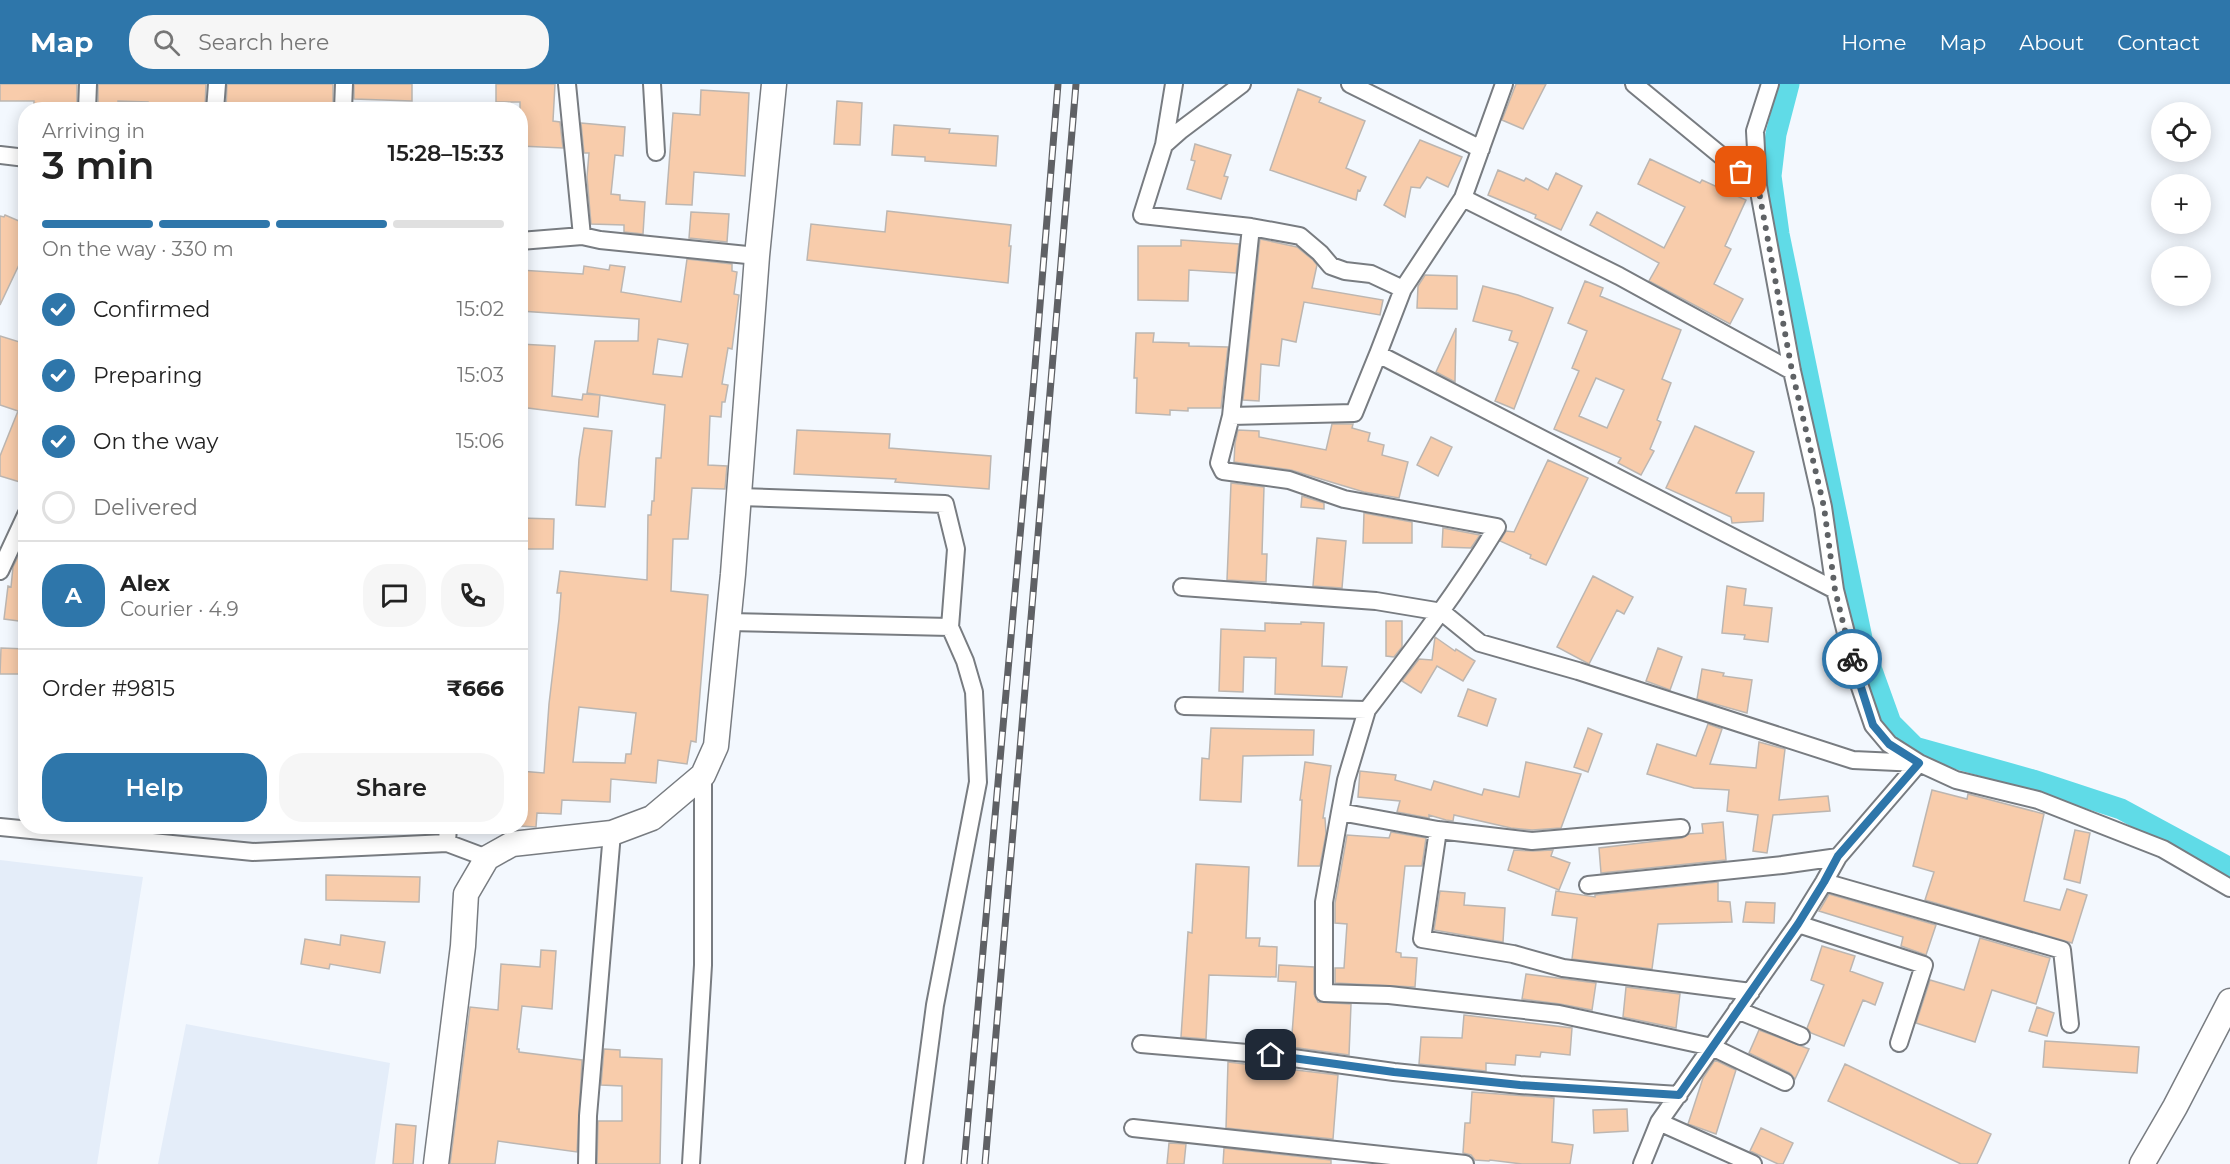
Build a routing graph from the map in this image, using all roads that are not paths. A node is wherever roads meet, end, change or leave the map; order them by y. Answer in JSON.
{"nodes":[{"id":1,"x":88,"y":84,"type":"edge"},
{"id":2,"x":217,"y":84,"type":"edge"},
{"id":3,"x":344,"y":84,"type":"edge"},
{"id":4,"x":567,"y":84,"type":"edge"},
{"id":5,"x":652,"y":84,"type":"edge"},
{"id":6,"x":774,"y":84,"type":"edge"},
{"id":7,"x":1174,"y":84,"type":"edge"},
{"id":8,"x":1242,"y":84,"type":"edge"},
{"id":9,"x":1350,"y":84,"type":"edge"},
{"id":10,"x":1504,"y":84,"type":"edge"},
{"id":11,"x":1634,"y":84,"type":"edge"},
{"id":12,"x":1770,"y":84,"type":"edge"},
{"id":13,"x":87,"y":102,"type":"edge"},
{"id":14,"x":216,"y":102,"type":"edge"},
{"id":15,"x":343,"y":102,"type":"edge"},
{"id":16,"x":1164,"y":145,"type":"junction"},
{"id":17,"x":1481,"y":149,"type":"junction"},
{"id":18,"x":656,"y":152,"type":"dead end"},
{"id":19,"x":0,"y":155,"type":"edge"},
{"id":20,"x":18,"y":157,"type":"edge"},
{"id":21,"x":1758,"y":186,"type":"junction"},
{"id":22,"x":1463,"y":198,"type":"junction"},
{"id":23,"x":1251,"y":226,"type":"junction"},
{"id":24,"x":582,"y":236,"type":"junction"},
{"id":25,"x":528,"y":241,"type":"edge"},
{"id":26,"x":758,"y":256,"type":"junction"},
{"id":27,"x":1403,"y":289,"type":"junction"},
{"id":28,"x":1378,"y":354,"type":"junction"},
{"id":29,"x":1792,"y":371,"type":"junction"},
{"id":30,"x":1231,"y":416,"type":"junction"},
{"id":31,"x":739,"y":497,"type":"junction"},
{"id":32,"x":18,"y":533,"type":"edge"},
{"id":33,"x":0,"y":572,"type":"edge"},
{"id":34,"x":1182,"y":587,"type":"dead end"},
{"id":35,"x":1835,"y":590,"type":"junction"},
{"id":36,"x":1442,"y":612,"type":"junction"},
{"id":37,"x":729,"y":622,"type":"junction"},
{"id":38,"x":950,"y":627,"type":"junction"},
{"id":39,"x":1184,"y":706,"type":"dead end"},
{"id":40,"x":1367,"y":710,"type":"junction"},
{"id":41,"x":1919,"y":763,"type":"junction"},
{"id":42,"x":703,"y":775,"type":"junction"},
{"id":43,"x":1340,"y":812,"type":"junction"},
{"id":44,"x":0,"y":827,"type":"edge"},
{"id":45,"x":1681,"y":828,"type":"dead end"},
{"id":46,"x":18,"y":829,"type":"edge"},
{"id":47,"x":1438,"y":830,"type":"junction"},
{"id":48,"x":612,"y":833,"type":"junction"},
{"id":49,"x":71,"y":834,"type":"edge"},
{"id":50,"x":447,"y":835,"type":"edge"},
{"id":51,"x":1838,"y":856,"type":"junction"},
{"id":52,"x":487,"y":858,"type":"junction"},
{"id":53,"x":1824,"y":882,"type":"junction"},
{"id":54,"x":1588,"y":885,"type":"dead end"},
{"id":55,"x":2230,"y":888,"type":"edge"},
{"id":56,"x":1798,"y":924,"type":"junction"},
{"id":57,"x":1751,"y":992,"type":"junction"},
{"id":58,"x":2230,"y":1001,"type":"edge"},
{"id":59,"x":1737,"y":1010,"type":"junction"},
{"id":60,"x":2070,"y":1024,"type":"dead end"},
{"id":61,"x":1801,"y":1036,"type":"dead end"},
{"id":62,"x":1899,"y":1043,"type":"dead end"},
{"id":63,"x":1141,"y":1044,"type":"dead end"},
{"id":64,"x":1712,"y":1047,"type":"junction"},
{"id":65,"x":1785,"y":1082,"type":"dead end"},
{"id":66,"x":1679,"y":1095,"type":"junction"},
{"id":67,"x":1659,"y":1122,"type":"junction"},
{"id":68,"x":1133,"y":1128,"type":"dead end"},
{"id":69,"x":436,"y":1164,"type":"edge"},
{"id":70,"x":588,"y":1164,"type":"edge"},
{"id":71,"x":691,"y":1164,"type":"edge"},
{"id":72,"x":914,"y":1164,"type":"edge"},
{"id":73,"x":1465,"y":1164,"type":"edge"},
{"id":74,"x":1642,"y":1164,"type":"edge"},
{"id":75,"x":1753,"y":1164,"type":"edge"},
{"id":76,"x":2142,"y":1164,"type":"edge"}],
"edges":[{"from":1,"to":13,"type":"street"},
{"from":2,"to":14,"type":"street"},
{"from":3,"to":15,"type":"street"},
{"from":4,"to":24,"type":"street"},
{"from":5,"to":18,"type":"street"},
{"from":6,"to":26,"type":"main road"},
{"from":7,"to":16,"type":"street"},
{"from":8,"to":16,"type":"street"},
{"from":9,"to":17,"type":"street"},
{"from":10,"to":17,"type":"street"},
{"from":11,"to":21,"type":"street"},
{"from":12,"to":21,"type":"street"},
{"from":16,"to":23,"type":"street"},
{"from":17,"to":22,"type":"street"},
{"from":19,"to":20,"type":"street"},
{"from":21,"to":29,"type":"street"},
{"from":22,"to":27,"type":"street"},
{"from":22,"to":29,"type":"street"},
{"from":23,"to":27,"type":"street"},
{"from":23,"to":30,"type":"street"},
{"from":24,"to":25,"type":"street"},
{"from":24,"to":26,"type":"street"},
{"from":26,"to":31,"type":"main road"},
{"from":27,"to":28,"type":"street"},
{"from":28,"to":30,"type":"street"},
{"from":28,"to":35,"type":"street"},
{"from":29,"to":35,"type":"street"},
{"from":30,"to":36,"type":"street"},
{"from":31,"to":37,"type":"main road"},
{"from":31,"to":38,"type":"street"},
{"from":32,"to":33,"type":"street"},
{"from":34,"to":36,"type":"street"},
{"from":35,"to":41,"type":"street"},
{"from":36,"to":40,"type":"street"},
{"from":36,"to":41,"type":"street"},
{"from":37,"to":38,"type":"street"},
{"from":37,"to":42,"type":"main road"},
{"from":38,"to":72,"type":"street"},
{"from":39,"to":40,"type":"street"},
{"from":40,"to":43,"type":"street"},
{"from":41,"to":51,"type":"street"},
{"from":41,"to":55,"type":"street"},
{"from":42,"to":48,"type":"main road"},
{"from":42,"to":71,"type":"street"},
{"from":43,"to":47,"type":"street"},
{"from":43,"to":64,"type":"street"},
{"from":44,"to":46,"type":"street"},
{"from":45,"to":47,"type":"street"},
{"from":47,"to":57,"type":"street"},
{"from":48,"to":52,"type":"main road"},
{"from":48,"to":70,"type":"street"},
{"from":49,"to":50,"type":"street"},
{"from":50,"to":52,"type":"street"},
{"from":51,"to":53,"type":"street"},
{"from":51,"to":54,"type":"street"},
{"from":52,"to":69,"type":"main road"},
{"from":53,"to":56,"type":"street"},
{"from":53,"to":60,"type":"street"},
{"from":56,"to":57,"type":"street"},
{"from":56,"to":62,"type":"street"},
{"from":57,"to":59,"type":"street"},
{"from":58,"to":76,"type":"main road"},
{"from":59,"to":61,"type":"street"},
{"from":59,"to":64,"type":"street"},
{"from":63,"to":66,"type":"street"},
{"from":64,"to":65,"type":"street"},
{"from":64,"to":66,"type":"street"},
{"from":66,"to":67,"type":"street"},
{"from":67,"to":74,"type":"street"},
{"from":67,"to":75,"type":"street"},
{"from":68,"to":73,"type":"street"}]}
